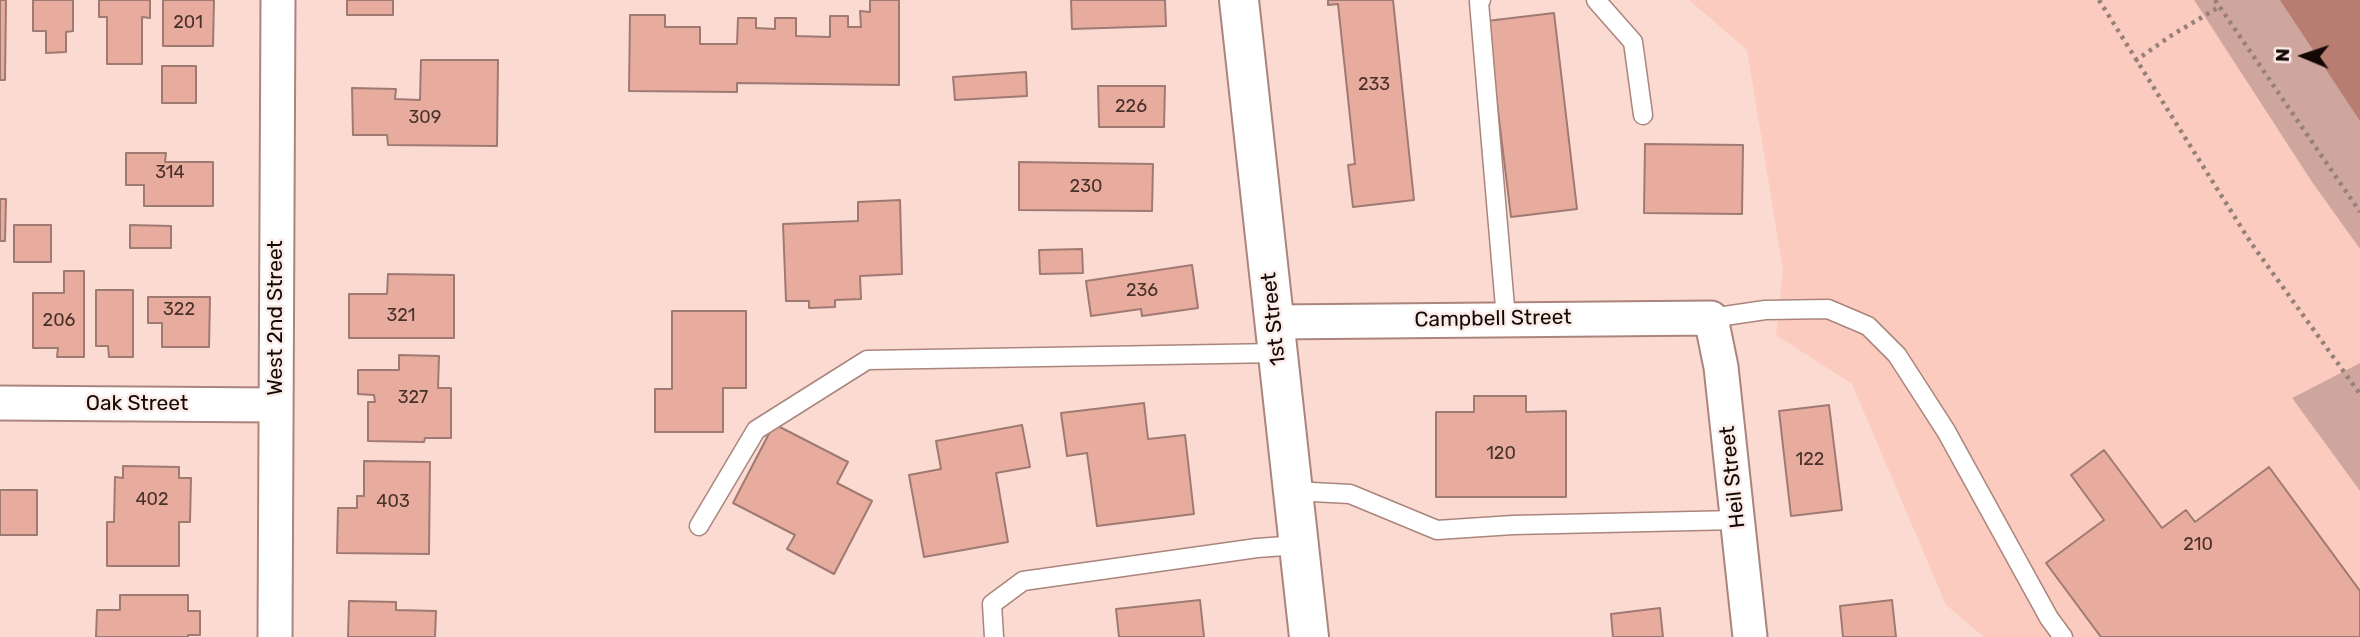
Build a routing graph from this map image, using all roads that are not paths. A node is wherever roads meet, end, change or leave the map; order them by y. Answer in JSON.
{"nodes":[{"id":1,"x":278,"y":0,"type":"edge"},
{"id":2,"x":1239,"y":0,"type":"edge"},
{"id":3,"x":1481,"y":0,"type":"edge"},
{"id":4,"x":1596,"y":0,"type":"edge"},
{"id":5,"x":1643,"y":115,"type":"dead end"},
{"id":6,"x":1507,"y":318,"type":"junction"},
{"id":7,"x":1711,"y":318,"type":"junction"},
{"id":8,"x":1276,"y":337,"type":"junction"},
{"id":9,"x":0,"y":403,"type":"edge"},
{"id":10,"x":275,"y":405,"type":"junction"},
{"id":11,"x":1293,"y":491,"type":"junction"},
{"id":12,"x":1737,"y":520,"type":"junction"},
{"id":13,"x":699,"y":526,"type":"dead end"},
{"id":14,"x":1299,"y":545,"type":"junction"},
{"id":15,"x":275,"y":637,"type":"edge"},
{"id":16,"x":994,"y":637,"type":"edge"},
{"id":17,"x":1309,"y":637,"type":"edge"},
{"id":18,"x":1750,"y":637,"type":"edge"},
{"id":19,"x":2063,"y":637,"type":"edge"}],
"edges":[{"from":1,"to":10,"type":"street","name":"West 2nd Street"},
{"from":2,"to":8,"type":"street","name":"1st Street"},
{"from":3,"to":6,"type":"lane"},
{"from":4,"to":5,"type":"lane"},
{"from":6,"to":7,"type":"street","name":"Campbell Street"},
{"from":6,"to":8,"type":"street","name":"Campbell Street"},
{"from":7,"to":12,"type":"street","name":"Heil Street"},
{"from":7,"to":19,"type":"lane"},
{"from":8,"to":11,"type":"street","name":"1st Street"},
{"from":8,"to":13,"type":"lane"},
{"from":9,"to":10,"type":"street","name":"Oak Street"},
{"from":10,"to":15,"type":"street","name":"West 2nd Street"},
{"from":11,"to":12,"type":"lane"},
{"from":11,"to":14,"type":"street","name":"1st Street"},
{"from":12,"to":18,"type":"street","name":"Heil Street"},
{"from":14,"to":16,"type":"lane"},
{"from":14,"to":17,"type":"street","name":"1st Street"}]}
